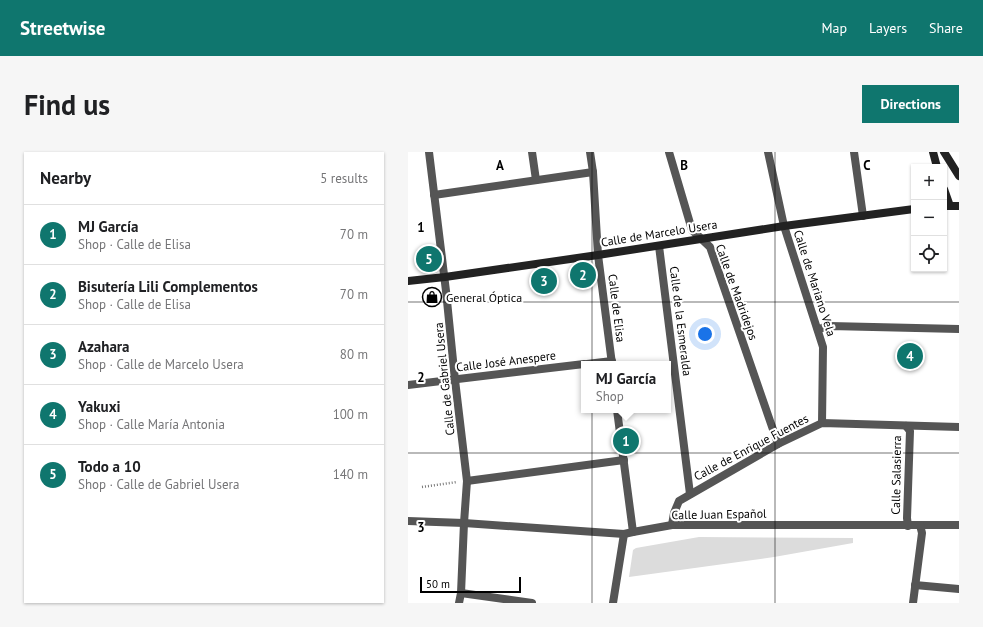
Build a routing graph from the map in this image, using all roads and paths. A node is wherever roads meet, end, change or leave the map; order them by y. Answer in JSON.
{"nodes":[{"id":1,"x":429,"y":152,"type":"edge"},
{"id":2,"x":532,"y":152,"type":"edge"},
{"id":3,"x":590,"y":152,"type":"edge"},
{"id":4,"x":669,"y":152,"type":"edge"},
{"id":5,"x":768,"y":152,"type":"edge"},
{"id":6,"x":854,"y":152,"type":"edge"},
{"id":7,"x":933,"y":152,"type":"edge"},
{"id":8,"x":944,"y":152,"type":"edge"},
{"id":9,"x":937,"y":164,"type":"edge"},
{"id":10,"x":593,"y":172,"type":"junction"},
{"id":11,"x":959,"y":176,"type":"edge"},
{"id":12,"x":536,"y":180,"type":"junction"},
{"id":13,"x":434,"y":195,"type":"junction"},
{"id":14,"x":947,"y":206,"type":"edge"},
{"id":15,"x":959,"y":206,"type":"edge"},
{"id":16,"x":911,"y":209,"type":"edge"},
{"id":17,"x":863,"y":216,"type":"junction"},
{"id":18,"x":784,"y":226,"type":"junction"},
{"id":19,"x":701,"y":239,"type":"junction"},
{"id":20,"x":659,"y":246,"type":"junction"},
{"id":21,"x":598,"y":255,"type":"junction"},
{"id":22,"x":445,"y":277,"type":"junction"},
{"id":23,"x":408,"y":281,"type":"edge"},
{"id":24,"x":959,"y":329,"type":"edge"},
{"id":25,"x":818,"y":330,"type":"junction"},
{"id":26,"x":612,"y":361,"type":"edge"},
{"id":27,"x":581,"y":364,"type":"edge"},
{"id":28,"x":455,"y":380,"type":"junction"},
{"id":29,"x":408,"y":385,"type":"edge"},
{"id":30,"x":618,"y":413,"type":"edge"},
{"id":31,"x":822,"y":423,"type":"junction"},
{"id":32,"x":906,"y":426,"type":"junction"},
{"id":33,"x":959,"y":427,"type":"edge"},
{"id":34,"x":778,"y":444,"type":"junction"},
{"id":35,"x":624,"y":460,"type":"junction"},
{"id":36,"x":464,"y":481,"type":"junction"},
{"id":37,"x":422,"y":487,"type":"dead end"},
{"id":38,"x":690,"y":494,"type":"junction"},
{"id":39,"x":408,"y":521,"type":"edge"},
{"id":40,"x":464,"y":523,"type":"junction"},
{"id":41,"x":672,"y":525,"type":"junction"},
{"id":42,"x":920,"y":525,"type":"junction"},
{"id":43,"x":959,"y":525,"type":"edge"},
{"id":44,"x":908,"y":526,"type":"junction"},
{"id":45,"x":633,"y":532,"type":"junction"},
{"id":46,"x":624,"y":534,"type":"junction"},
{"id":47,"x":915,"y":585,"type":"junction"},
{"id":48,"x":959,"y":589,"type":"edge"},
{"id":49,"x":461,"y":593,"type":"junction"},
{"id":50,"x":459,"y":603,"type":"edge"},
{"id":51,"x":532,"y":603,"type":"edge"},
{"id":52,"x":613,"y":603,"type":"edge"},
{"id":53,"x":913,"y":603,"type":"edge"}],
"edges":[{"from":1,"to":13,"type":"street","name":"Calle de Gabriel Usera"},
{"from":2,"to":12,"type":"street"},
{"from":3,"to":10,"type":"street","name":"Calle de Elisa"},
{"from":4,"to":19,"type":"street","name":"Calle de Madridejos"},
{"from":5,"to":18,"type":"street","name":"Calle de Mariano Vela"},
{"from":6,"to":17,"type":"street"},
{"from":7,"to":9,"type":"main road"},
{"from":8,"to":11,"type":"main road"},
{"from":10,"to":12,"type":"street"},
{"from":10,"to":21,"type":"street","name":"Calle de Elisa"},
{"from":12,"to":13,"type":"street"},
{"from":13,"to":22,"type":"street","name":"Calle de Gabriel Usera"},
{"from":14,"to":15,"type":"main road"},
{"from":16,"to":17,"type":"main road","name":"Calle de Marcelo Usera"},
{"from":17,"to":18,"type":"main road","name":"Calle de Marcelo Usera"},
{"from":18,"to":19,"type":"main road","name":"Calle de Marcelo Usera"},
{"from":18,"to":25,"type":"street","name":"Calle de Mariano Vela"},
{"from":19,"to":20,"type":"main road","name":"Calle de Marcelo Usera"},
{"from":19,"to":34,"type":"street","name":"Calle de Madridejos"},
{"from":20,"to":21,"type":"main road","name":"Calle de Marcelo Usera"},
{"from":20,"to":38,"type":"street","name":"Calle de la Esmeralda"},
{"from":21,"to":22,"type":"main road","name":"Calle de Marcelo Usera"},
{"from":21,"to":26,"type":"street","name":"Calle de Elisa"},
{"from":22,"to":23,"type":"main road","name":"Calle de Marcelo Usera"},
{"from":22,"to":28,"type":"street","name":"Calle de Gabriel Usera"},
{"from":24,"to":25,"type":"street"},
{"from":25,"to":31,"type":"street","name":"Calle de Mariano Vela"},
{"from":27,"to":28,"type":"street","name":"Calle José Anespere"},
{"from":28,"to":29,"type":"street","name":"Calle José Anespere"},
{"from":28,"to":36,"type":"street","name":"Calle de Gabriel Usera"},
{"from":30,"to":35,"type":"street"},
{"from":31,"to":32,"type":"street","name":"Calle de Enrique Fuentes"},
{"from":31,"to":34,"type":"street","name":"Calle de Enrique Fuentes"},
{"from":32,"to":33,"type":"street","name":"Calle de Enrique Fuentes"},
{"from":32,"to":44,"type":"street","name":"Calle Salasierra"},
{"from":34,"to":38,"type":"street","name":"Calle de Enrique Fuentes"},
{"from":35,"to":36,"type":"street"},
{"from":35,"to":45,"type":"street"},
{"from":36,"to":37,"type":"path"},
{"from":36,"to":40,"type":"street","name":"Calle de Gabriel Usera"},
{"from":38,"to":41,"type":"street","name":"Calle de Enrique Fuentes"},
{"from":39,"to":40,"type":"street","name":"Calle Juan Español"},
{"from":40,"to":46,"type":"street","name":"Calle Juan Español"},
{"from":40,"to":49,"type":"street","name":"Calle de Gabriel Usera"},
{"from":41,"to":44,"type":"street","name":"Calle Juan Español"},
{"from":41,"to":45,"type":"street","name":"Calle Juan Español"},
{"from":42,"to":43,"type":"street","name":"Calle Juan Español"},
{"from":42,"to":44,"type":"street","name":"Calle Juan Español"},
{"from":42,"to":47,"type":"street"},
{"from":45,"to":46,"type":"street","name":"Calle Juan Español"},
{"from":46,"to":52,"type":"street"},
{"from":47,"to":48,"type":"street"},
{"from":47,"to":53,"type":"street"},
{"from":49,"to":50,"type":"street","name":"Calle de Gabriel Usera"},
{"from":49,"to":51,"type":"street"}]}
